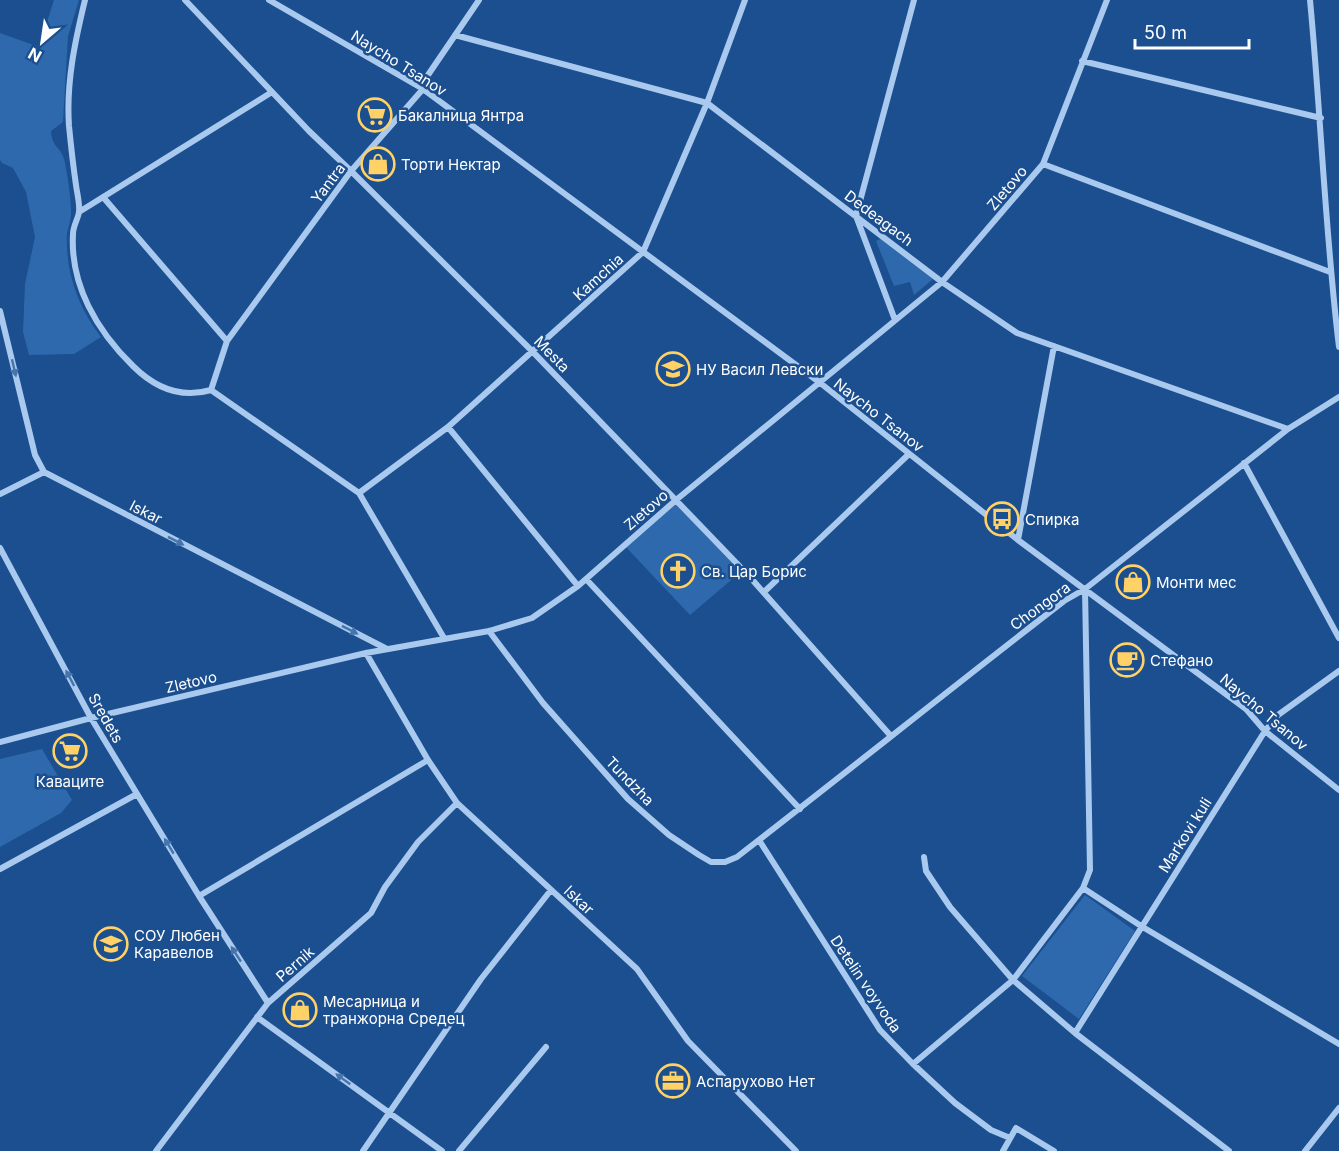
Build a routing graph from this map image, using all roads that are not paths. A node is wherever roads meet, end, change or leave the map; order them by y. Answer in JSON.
{"nodes":[{"id":1,"x":85,"y":0,"type":"edge"},
{"id":2,"x":185,"y":0,"type":"edge"},
{"id":3,"x":269,"y":0,"type":"edge"},
{"id":4,"x":479,"y":0,"type":"edge"},
{"id":5,"x":745,"y":0,"type":"edge"},
{"id":6,"x":914,"y":0,"type":"edge"},
{"id":7,"x":1107,"y":0,"type":"edge"},
{"id":8,"x":1310,"y":0,"type":"edge"},
{"id":9,"x":456,"y":35,"type":"junction"},
{"id":10,"x":1082,"y":61,"type":"junction"},
{"id":11,"x":423,"y":89,"type":"junction"},
{"id":12,"x":272,"y":92,"type":"junction"},
{"id":13,"x":707,"y":103,"type":"junction"},
{"id":14,"x":1321,"y":118,"type":"junction"},
{"id":15,"x":1043,"y":164,"type":"junction"},
{"id":16,"x":351,"y":171,"type":"junction"},
{"id":17,"x":103,"y":197,"type":"junction"},
{"id":18,"x":79,"y":212,"type":"junction"},
{"id":19,"x":856,"y":216,"type":"junction"},
{"id":20,"x":643,"y":252,"type":"junction"},
{"id":21,"x":1330,"y":272,"type":"junction"},
{"id":22,"x":942,"y":282,"type":"junction"},
{"id":23,"x":0,"y":311,"type":"edge"},
{"id":24,"x":895,"y":320,"type":"junction"},
{"id":25,"x":227,"y":341,"type":"junction"},
{"id":26,"x":1054,"y":346,"type":"junction"},
{"id":27,"x":1339,"y":347,"type":"edge"},
{"id":28,"x":533,"y":352,"type":"junction"},
{"id":29,"x":819,"y":382,"type":"junction"},
{"id":30,"x":211,"y":390,"type":"junction"},
{"id":31,"x":1339,"y":397,"type":"edge"},
{"id":32,"x":448,"y":427,"type":"junction"},
{"id":33,"x":1288,"y":429,"type":"junction"},
{"id":34,"x":909,"y":454,"type":"junction"},
{"id":35,"x":1244,"y":463,"type":"junction"},
{"id":36,"x":44,"y":472,"type":"junction"},
{"id":37,"x":359,"y":493,"type":"junction"},
{"id":38,"x":0,"y":494,"type":"edge"},
{"id":39,"x":676,"y":500,"type":"junction"},
{"id":40,"x":1018,"y":540,"type":"junction"},
{"id":41,"x":0,"y":548,"type":"edge"},
{"id":42,"x":586,"y":579,"type":"junction"},
{"id":43,"x":578,"y":586,"type":"junction"},
{"id":44,"x":1085,"y":589,"type":"junction"},
{"id":45,"x":764,"y":592,"type":"junction"},
{"id":46,"x":489,"y":631,"type":"junction"},
{"id":47,"x":444,"y":638,"type":"junction"},
{"id":48,"x":1339,"y":639,"type":"edge"},
{"id":49,"x":387,"y":650,"type":"junction"},
{"id":50,"x":366,"y":653,"type":"junction"},
{"id":51,"x":1339,"y":671,"type":"edge"},
{"id":52,"x":91,"y":718,"type":"junction"},
{"id":53,"x":1265,"y":731,"type":"junction"},
{"id":54,"x":890,"y":735,"type":"junction"},
{"id":55,"x":0,"y":742,"type":"edge"},
{"id":56,"x":428,"y":760,"type":"junction"},
{"id":57,"x":1339,"y":790,"type":"edge"},
{"id":58,"x":137,"y":794,"type":"junction"},
{"id":59,"x":457,"y":803,"type":"junction"},
{"id":60,"x":800,"y":809,"type":"junction"},
{"id":61,"x":759,"y":840,"type":"junction"},
{"id":62,"x":924,"y":857,"type":"dead end"},
{"id":63,"x":0,"y":869,"type":"edge"},
{"id":64,"x":1083,"y":888,"type":"junction"},
{"id":65,"x":550,"y":890,"type":"junction"},
{"id":66,"x":199,"y":896,"type":"junction"},
{"id":67,"x":1141,"y":926,"type":"junction"},
{"id":68,"x":1013,"y":980,"type":"junction"},
{"id":69,"x":268,"y":1003,"type":"junction"},
{"id":70,"x":257,"y":1017,"type":"junction"},
{"id":71,"x":1075,"y":1033,"type":"junction"},
{"id":72,"x":1339,"y":1044,"type":"edge"},
{"id":73,"x":546,"y":1047,"type":"dead end"},
{"id":74,"x":912,"y":1064,"type":"junction"},
{"id":75,"x":1339,"y":1108,"type":"edge"},
{"id":76,"x":391,"y":1114,"type":"junction"},
{"id":77,"x":1010,"y":1138,"type":"junction"},
{"id":78,"x":156,"y":1151,"type":"edge"},
{"id":79,"x":363,"y":1151,"type":"edge"},
{"id":80,"x":442,"y":1151,"type":"edge"},
{"id":81,"x":459,"y":1151,"type":"edge"},
{"id":82,"x":796,"y":1151,"type":"edge"},
{"id":83,"x":1003,"y":1151,"type":"edge"},
{"id":84,"x":1054,"y":1151,"type":"edge"},
{"id":85,"x":1229,"y":1151,"type":"edge"},
{"id":86,"x":1305,"y":1151,"type":"edge"}],
"edges":[{"from":1,"to":18,"type":"street"},
{"from":2,"to":12,"type":"street","name":"Mesta"},
{"from":3,"to":11,"type":"street","name":"Naycho Tsanov"},
{"from":4,"to":9,"type":"street","name":"Yantra"},
{"from":5,"to":13,"type":"street","name":"Kamchia"},
{"from":6,"to":19,"type":"street"},
{"from":7,"to":10,"type":"street","name":"Zletovo"},
{"from":8,"to":14,"type":"street"},
{"from":9,"to":11,"type":"street","name":"Yantra"},
{"from":9,"to":13,"type":"street","name":"Dedeagach"},
{"from":10,"to":14,"type":"street"},
{"from":10,"to":15,"type":"street","name":"Zletovo"},
{"from":11,"to":16,"type":"street","name":"Yantra"},
{"from":11,"to":20,"type":"street","name":"Naycho Tsanov"},
{"from":12,"to":16,"type":"street","name":"Mesta"},
{"from":12,"to":17,"type":"street"},
{"from":13,"to":19,"type":"street","name":"Dedeagach"},
{"from":13,"to":20,"type":"street","name":"Kamchia"},
{"from":14,"to":21,"type":"street"},
{"from":15,"to":21,"type":"street"},
{"from":15,"to":22,"type":"street","name":"Zletovo"},
{"from":16,"to":25,"type":"street","name":"Yantra"},
{"from":16,"to":28,"type":"street","name":"Mesta"},
{"from":17,"to":18,"type":"street"},
{"from":17,"to":25,"type":"street"},
{"from":18,"to":30,"type":"street"},
{"from":19,"to":22,"type":"street","name":"Dedeagach"},
{"from":19,"to":24,"type":"street"},
{"from":20,"to":28,"type":"street","name":"Kamchia"},
{"from":20,"to":29,"type":"street","name":"Naycho Tsanov"},
{"from":21,"to":27,"type":"street"},
{"from":22,"to":24,"type":"street","name":"Zletovo"},
{"from":22,"to":26,"type":"street","name":"Dedeagach"},
{"from":23,"to":36,"type":"street","one_way":true},
{"from":24,"to":29,"type":"street","name":"Zletovo"},
{"from":25,"to":30,"type":"street","name":"Yantra"},
{"from":26,"to":33,"type":"street","name":"Dedeagach"},
{"from":26,"to":40,"type":"street"},
{"from":28,"to":32,"type":"street","name":"Kamchia"},
{"from":28,"to":39,"type":"street","name":"Mesta"},
{"from":29,"to":34,"type":"street","name":"Naycho Tsanov"},
{"from":29,"to":39,"type":"street","name":"Zletovo"},
{"from":30,"to":37,"type":"street"},
{"from":31,"to":33,"type":"street","name":"Chongora"},
{"from":32,"to":37,"type":"street","name":"Kamchia"},
{"from":32,"to":43,"type":"street"},
{"from":33,"to":35,"type":"street","name":"Chongora"},
{"from":34,"to":40,"type":"street","name":"Naycho Tsanov"},
{"from":34,"to":45,"type":"street"},
{"from":35,"to":44,"type":"street","name":"Chongora"},
{"from":35,"to":48,"type":"street"},
{"from":36,"to":38,"type":"street"},
{"from":36,"to":49,"type":"street","name":"Iskar","one_way":true},
{"from":37,"to":47,"type":"street"},
{"from":39,"to":42,"type":"street","name":"Zletovo"},
{"from":39,"to":45,"type":"street","name":"Mesta"},
{"from":40,"to":44,"type":"street","name":"Naycho Tsanov"},
{"from":52,"to":41,"type":"street","name":"Sredets","one_way":true},
{"from":42,"to":43,"type":"street","name":"Zletovo"},
{"from":42,"to":60,"type":"street"},
{"from":43,"to":46,"type":"street","name":"Zletovo"},
{"from":44,"to":53,"type":"street","name":"Naycho Tsanov"},
{"from":44,"to":54,"type":"street","name":"Chongora"},
{"from":44,"to":64,"type":"street"},
{"from":45,"to":54,"type":"street","name":"Mesta"},
{"from":46,"to":47,"type":"street","name":"Zletovo"},
{"from":46,"to":61,"type":"street","name":"Tundzha"},
{"from":47,"to":49,"type":"street","name":"Zletovo"},
{"from":49,"to":50,"type":"street","name":"Zletovo"},
{"from":50,"to":52,"type":"street","name":"Zletovo"},
{"from":50,"to":56,"type":"street","name":"Iskar"},
{"from":51,"to":53,"type":"street","name":"Markovi kuli"},
{"from":52,"to":55,"type":"street","name":"Zletovo"},
{"from":52,"to":58,"type":"street","name":"Sredets"},
{"from":53,"to":57,"type":"street","name":"Naycho Tsanov"},
{"from":53,"to":67,"type":"street","name":"Markovi kuli"},
{"from":54,"to":60,"type":"street","name":"Chongora"},
{"from":56,"to":59,"type":"street","name":"Iskar"},
{"from":56,"to":66,"type":"street"},
{"from":58,"to":63,"type":"street"},
{"from":66,"to":58,"type":"street","name":"Sredets","one_way":true},
{"from":59,"to":65,"type":"street","name":"Iskar"},
{"from":59,"to":69,"type":"street","name":"Pernik"},
{"from":60,"to":61,"type":"street","name":"Chongora"},
{"from":61,"to":74,"type":"street","name":"Detelin voyvoda"},
{"from":62,"to":68,"type":"street"},
{"from":64,"to":67,"type":"street"},
{"from":64,"to":68,"type":"street"},
{"from":65,"to":76,"type":"street"},
{"from":65,"to":82,"type":"street","name":"Iskar"},
{"from":69,"to":66,"type":"street","name":"Sredets","one_way":true},
{"from":67,"to":71,"type":"street","name":"Markovi kuli"},
{"from":67,"to":72,"type":"street"},
{"from":68,"to":71,"type":"street"},
{"from":68,"to":74,"type":"street"},
{"from":69,"to":70,"type":"street","name":"Pernik"},
{"from":76,"to":70,"type":"street","one_way":true},
{"from":70,"to":78,"type":"street","name":"Pernik"},
{"from":71,"to":85,"type":"street"},
{"from":73,"to":81,"type":"street"},
{"from":74,"to":77,"type":"street","name":"Detelin voyvoda"},
{"from":75,"to":86,"type":"street"},
{"from":76,"to":79,"type":"street"},
{"from":76,"to":80,"type":"street"},
{"from":77,"to":83,"type":"street"},
{"from":77,"to":84,"type":"street"}]}
